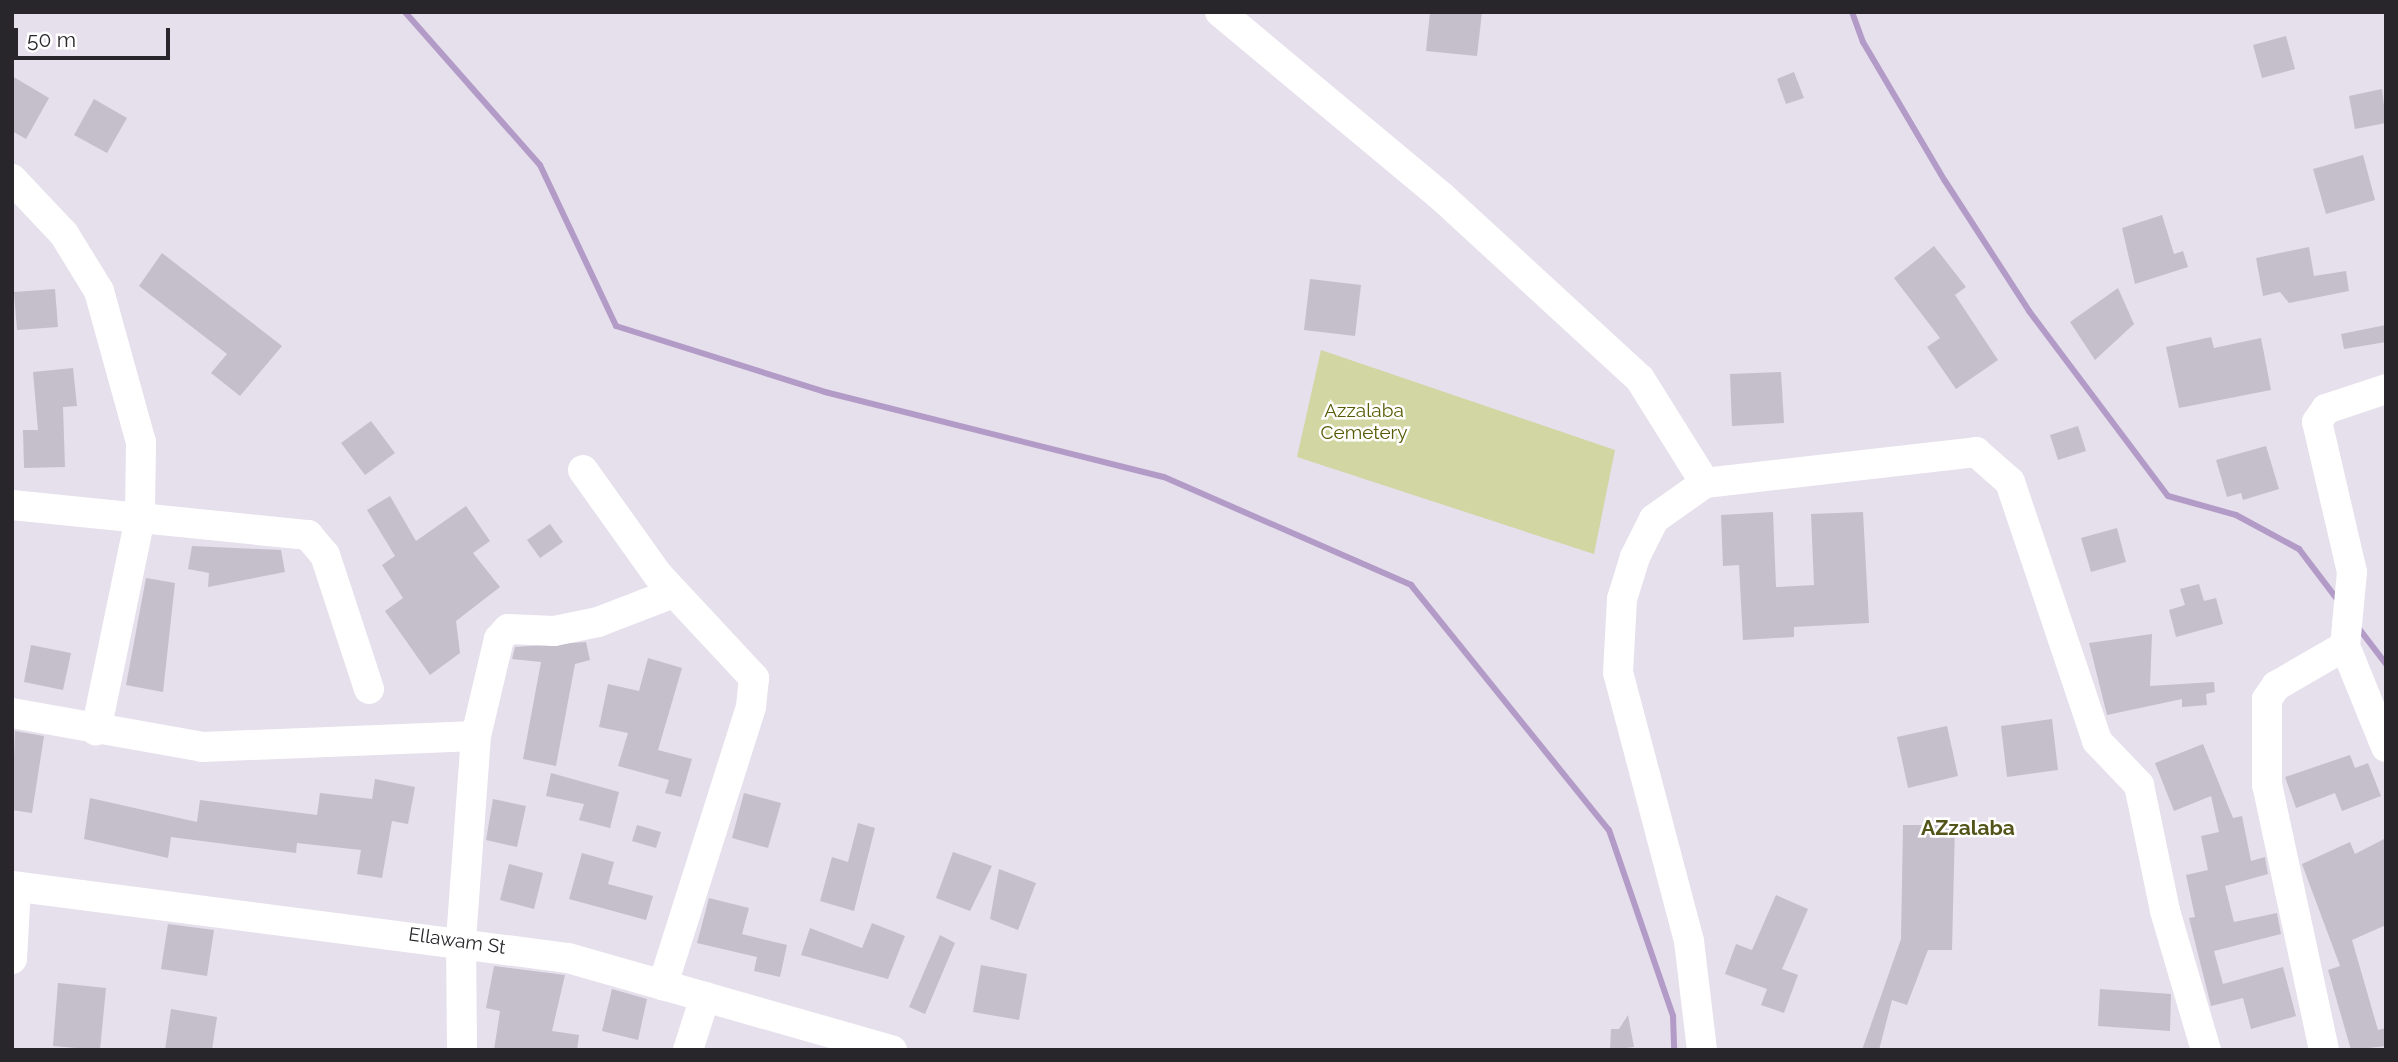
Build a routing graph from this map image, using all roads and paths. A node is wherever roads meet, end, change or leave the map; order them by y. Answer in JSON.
{"nodes":[{"id":1,"x":1220,"y":12,"type":"edge"},
{"id":2,"x":12,"y":179,"type":"edge"},
{"id":3,"x":2386,"y":390,"type":"edge"},
{"id":4,"x":583,"y":470,"type":"dead end"},
{"id":5,"x":1705,"y":483,"type":"junction"},
{"id":6,"x":12,"y":505,"type":"edge"},
{"id":7,"x":140,"y":518,"type":"junction"},
{"id":8,"x":673,"y":593,"type":"junction"},
{"id":9,"x":2345,"y":646,"type":"junction"},
{"id":10,"x":369,"y":688,"type":"dead end"},
{"id":11,"x":12,"y":713,"type":"edge"},
{"id":12,"x":96,"y":730,"type":"junction"},
{"id":13,"x":476,"y":736,"type":"junction"},
{"id":14,"x":2386,"y":747,"type":"edge"},
{"id":15,"x":14,"y":887,"type":"edge"},
{"id":16,"x":461,"y":940,"type":"junction"},
{"id":17,"x":12,"y":959,"type":"edge"},
{"id":18,"x":663,"y":985,"type":"junction"},
{"id":19,"x":705,"y":997,"type":"junction"},
{"id":20,"x":462,"y":1050,"type":"edge"},
{"id":21,"x":688,"y":1050,"type":"edge"},
{"id":22,"x":892,"y":1050,"type":"edge"},
{"id":23,"x":1702,"y":1050,"type":"edge"},
{"id":24,"x":2206,"y":1050,"type":"edge"},
{"id":25,"x":2324,"y":1050,"type":"edge"}],
"edges":[{"from":1,"to":5,"type":"street"},
{"from":2,"to":7,"type":"street"},
{"from":3,"to":9,"type":"street"},
{"from":4,"to":8,"type":"street"},
{"from":5,"to":23,"type":"street"},
{"from":5,"to":24,"type":"street"},
{"from":6,"to":7,"type":"street"},
{"from":7,"to":10,"type":"street"},
{"from":7,"to":12,"type":"street"},
{"from":8,"to":13,"type":"street"},
{"from":8,"to":18,"type":"street"},
{"from":9,"to":14,"type":"street"},
{"from":9,"to":25,"type":"street"},
{"from":11,"to":12,"type":"street"},
{"from":12,"to":13,"type":"street"},
{"from":13,"to":16,"type":"street"},
{"from":15,"to":16,"type":"street","name":"Ellawam St"},
{"from":15,"to":17,"type":"street"},
{"from":16,"to":18,"type":"street","name":"Ellawam St"},
{"from":16,"to":20,"type":"street"},
{"from":18,"to":19,"type":"street","name":"Ellawam St"},
{"from":19,"to":21,"type":"street"},
{"from":19,"to":22,"type":"street","name":"Ellawam St"}]}
